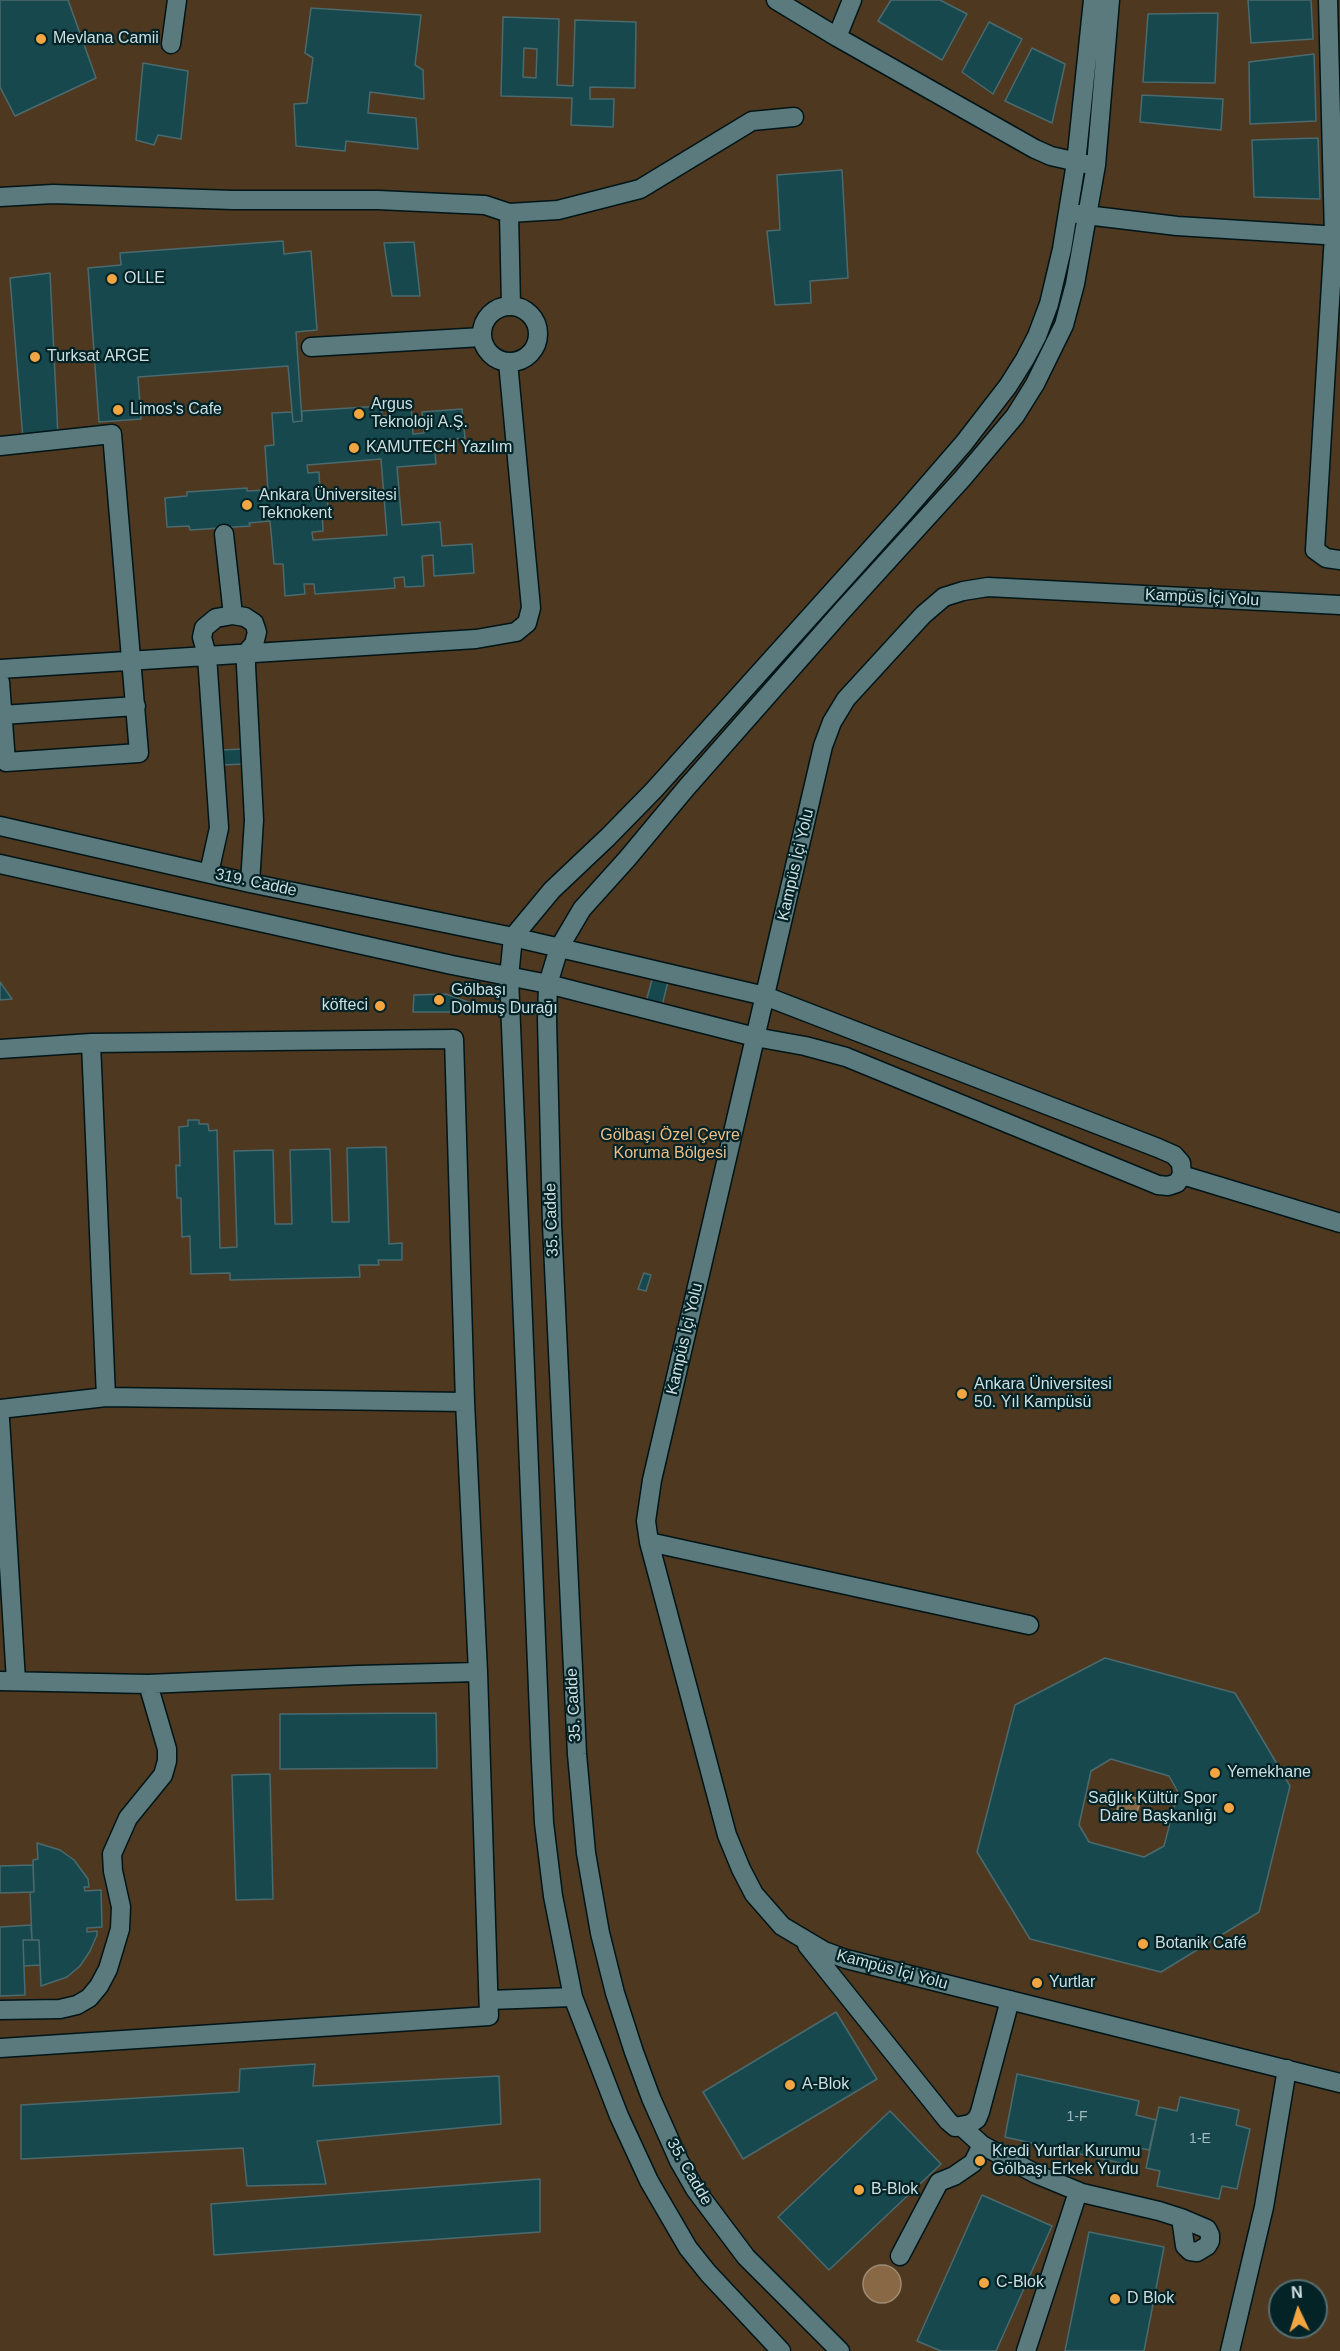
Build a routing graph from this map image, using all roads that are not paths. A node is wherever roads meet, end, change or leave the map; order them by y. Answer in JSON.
{"nodes":[{"id":1,"x":177,"y":0,"type":"edge"},
{"id":2,"x":776,"y":0,"type":"edge"},
{"id":3,"x":852,"y":0,"type":"edge"},
{"id":4,"x":1093,"y":0,"type":"edge"},
{"id":5,"x":1110,"y":0,"type":"edge"},
{"id":6,"x":1328,"y":0,"type":"edge"},
{"id":7,"x":837,"y":37,"type":"junction"},
{"id":8,"x":171,"y":44,"type":"dead end"},
{"id":9,"x":794,"y":117,"type":"dead end"},
{"id":10,"x":1076,"y":163,"type":"junction"},
{"id":11,"x":1096,"y":165,"type":"junction"},
{"id":12,"x":0,"y":197,"type":"edge"},
{"id":13,"x":1067,"y":211,"type":"junction"},
{"id":14,"x":509,"y":213,"type":"junction"},
{"id":15,"x":1087,"y":216,"type":"junction"},
{"id":16,"x":1337,"y":236,"type":"edge"},
{"id":17,"x":511,"y":306,"type":"junction"},
{"id":18,"x":482,"y":338,"type":"junction"},
{"id":19,"x":311,"y":346,"type":"dead end"},
{"id":20,"x":508,"y":362,"type":"junction"},
{"id":21,"x":0,"y":446,"type":"edge"},
{"id":22,"x":224,"y":534,"type":"dead end"},
{"id":23,"x":1340,"y":560,"type":"edge"},
{"id":24,"x":1340,"y":605,"type":"edge"},
{"id":25,"x":233,"y":615,"type":"junction"},
{"id":26,"x":246,"y":653,"type":"junction"},
{"id":27,"x":207,"y":656,"type":"junction"},
{"id":28,"x":133,"y":660,"type":"junction"},
{"id":29,"x":0,"y":669,"type":"edge"},
{"id":30,"x":0,"y":682,"type":"edge"},
{"id":31,"x":136,"y":706,"type":"junction"},
{"id":32,"x":2,"y":715,"type":"junction"},
{"id":33,"x":0,"y":825,"type":"edge"},
{"id":34,"x":0,"y":864,"type":"edge"},
{"id":35,"x":209,"y":873,"type":"junction"},
{"id":36,"x":250,"y":883,"type":"junction"},
{"id":37,"x":513,"y":937,"type":"junction"},
{"id":38,"x":559,"y":948,"type":"junction"},
{"id":39,"x":509,"y":977,"type":"junction"},
{"id":40,"x":548,"y":984,"type":"junction"},
{"id":41,"x":765,"y":996,"type":"junction"},
{"id":42,"x":755,"y":1036,"type":"junction"},
{"id":43,"x":91,"y":1043,"type":"junction"},
{"id":44,"x":0,"y":1049,"type":"edge"},
{"id":45,"x":1182,"y":1175,"type":"junction"},
{"id":46,"x":1340,"y":1223,"type":"edge"},
{"id":47,"x":106,"y":1396,"type":"junction"},
{"id":48,"x":465,"y":1402,"type":"junction"},
{"id":49,"x":0,"y":1409,"type":"edge"},
{"id":50,"x":0,"y":1419,"type":"edge"},
{"id":51,"x":649,"y":1542,"type":"junction"},
{"id":52,"x":1029,"y":1625,"type":"dead end"},
{"id":53,"x":478,"y":1672,"type":"junction"},
{"id":54,"x":8,"y":1681,"type":"edge"},
{"id":55,"x":148,"y":1684,"type":"junction"},
{"id":56,"x":802,"y":1939,"type":"junction"},
{"id":57,"x":573,"y":1997,"type":"junction"},
{"id":58,"x":489,"y":2000,"type":"junction"},
{"id":59,"x":1010,"y":2000,"type":"junction"},
{"id":60,"x":0,"y":2010,"type":"edge"},
{"id":61,"x":0,"y":2048,"type":"edge"},
{"id":62,"x":1287,"y":2070,"type":"junction"},
{"id":63,"x":1340,"y":2083,"type":"edge"},
{"id":64,"x":961,"y":2126,"type":"junction"},
{"id":65,"x":982,"y":2145,"type":"junction"},
{"id":66,"x":1078,"y":2192,"type":"junction"},
{"id":67,"x":1181,"y":2218,"type":"dead end"},
{"id":68,"x":900,"y":2256,"type":"dead end"},
{"id":69,"x":782,"y":2351,"type":"edge"},
{"id":70,"x":840,"y":2351,"type":"edge"},
{"id":71,"x":1026,"y":2351,"type":"edge"},
{"id":72,"x":1230,"y":2351,"type":"edge"}],
"edges":[{"from":1,"to":8,"type":"street"},
{"from":2,"to":7,"type":"street"},
{"from":3,"to":7,"type":"street"},
{"from":4,"to":10,"type":"street"},
{"from":5,"to":11,"type":"street","name":"35. Cadde"},
{"from":6,"to":16,"type":"street"},
{"from":7,"to":10,"type":"street"},
{"from":9,"to":14,"type":"street"},
{"from":10,"to":11,"type":"street"},
{"from":10,"to":13,"type":"street"},
{"from":11,"to":15,"type":"street","name":"35. Cadde"},
{"from":12,"to":14,"type":"street"},
{"from":13,"to":15,"type":"street"},
{"from":13,"to":37,"type":"street"},
{"from":14,"to":17,"type":"street"},
{"from":15,"to":16,"type":"street"},
{"from":15,"to":38,"type":"street","name":"35. Cadde"},
{"from":16,"to":23,"type":"street"},
{"from":17,"to":18,"type":"street"},
{"from":17,"to":20,"type":"street"},
{"from":18,"to":19,"type":"street"},
{"from":18,"to":20,"type":"street"},
{"from":20,"to":26,"type":"street"},
{"from":21,"to":28,"type":"street"},
{"from":22,"to":25,"type":"street"},
{"from":24,"to":41,"type":"street","name":"Kampüs İçi Yolu"},
{"from":25,"to":26,"type":"street"},
{"from":25,"to":27,"type":"street"},
{"from":26,"to":27,"type":"street"},
{"from":26,"to":36,"type":"street"},
{"from":27,"to":28,"type":"street"},
{"from":27,"to":35,"type":"street"},
{"from":28,"to":29,"type":"street"},
{"from":28,"to":31,"type":"street"},
{"from":30,"to":32,"type":"street"},
{"from":31,"to":32,"type":"street"},
{"from":31,"to":32,"type":"street"},
{"from":33,"to":35,"type":"street","name":"319. Cadde"},
{"from":34,"to":39,"type":"street"},
{"from":35,"to":36,"type":"street","name":"319. Cadde"},
{"from":36,"to":37,"type":"street","name":"319. Cadde"},
{"from":37,"to":38,"type":"street","name":"319. Cadde"},
{"from":37,"to":39,"type":"street","name":"35. Cadde"},
{"from":38,"to":40,"type":"street","name":"35. Cadde"},
{"from":38,"to":41,"type":"street","name":"319. Cadde"},
{"from":39,"to":40,"type":"street"},
{"from":39,"to":57,"type":"street","name":"35. Cadde"},
{"from":40,"to":42,"type":"street"},
{"from":40,"to":70,"type":"street","name":"35. Cadde"},
{"from":41,"to":42,"type":"street","name":"Kampüs İçi Yolu"},
{"from":41,"to":45,"type":"street","name":"319. Cadde"},
{"from":42,"to":45,"type":"street"},
{"from":42,"to":51,"type":"street","name":"Kampüs İçi Yolu"},
{"from":43,"to":44,"type":"street"},
{"from":43,"to":47,"type":"street"},
{"from":43,"to":48,"type":"street"},
{"from":45,"to":46,"type":"street"},
{"from":47,"to":48,"type":"street"},
{"from":47,"to":49,"type":"street"},
{"from":48,"to":53,"type":"street"},
{"from":50,"to":54,"type":"street"},
{"from":51,"to":52,"type":"street"},
{"from":51,"to":56,"type":"street","name":"Kampüs İçi Yolu"},
{"from":53,"to":55,"type":"street"},
{"from":53,"to":58,"type":"street"},
{"from":54,"to":55,"type":"street"},
{"from":55,"to":60,"type":"street"},
{"from":56,"to":59,"type":"street","name":"Kampüs İçi Yolu"},
{"from":56,"to":64,"type":"street"},
{"from":57,"to":58,"type":"street"},
{"from":57,"to":69,"type":"street","name":"35. Cadde"},
{"from":58,"to":61,"type":"street"},
{"from":59,"to":62,"type":"street","name":"Kampüs İçi Yolu"},
{"from":59,"to":64,"type":"street"},
{"from":62,"to":63,"type":"street","name":"Kampüs İçi Yolu"},
{"from":62,"to":72,"type":"street"},
{"from":64,"to":65,"type":"street"},
{"from":65,"to":66,"type":"street"},
{"from":65,"to":68,"type":"street"},
{"from":66,"to":67,"type":"street"},
{"from":66,"to":71,"type":"street"}]}
